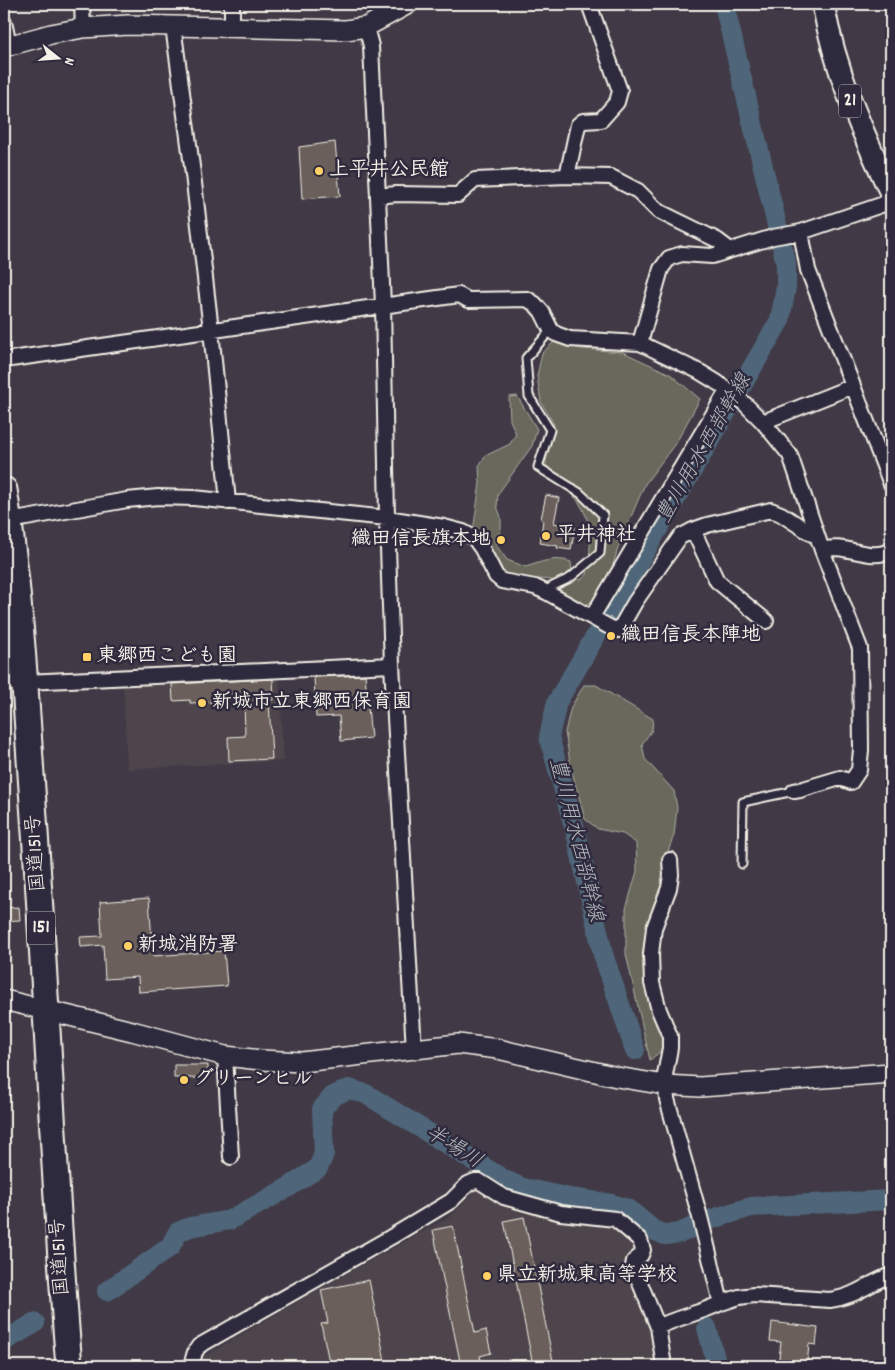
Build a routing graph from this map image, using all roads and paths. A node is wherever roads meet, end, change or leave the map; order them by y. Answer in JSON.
{"nodes":[{"id":1,"x":82,"y":4,"type":"edge"},
{"id":2,"x":232,"y":4,"type":"edge"},
{"id":3,"x":408,"y":4,"type":"edge"},
{"id":4,"x":589,"y":4,"type":"edge"},
{"id":5,"x":823,"y":4,"type":"edge"},
{"id":6,"x":4,"y":22,"type":"edge"},
{"id":7,"x":173,"y":26,"type":"junction"},
{"id":8,"x":232,"y":27,"type":"junction"},
{"id":9,"x":366,"y":27,"type":"junction"},
{"id":10,"x":83,"y":28,"type":"junction"},
{"id":11,"x":7,"y":46,"type":"edge"},
{"id":12,"x":567,"y":176,"type":"junction"},
{"id":13,"x":891,"y":193,"type":"edge"},
{"id":14,"x":378,"y":196,"type":"junction"},
{"id":15,"x":891,"y":200,"type":"edge"},
{"id":16,"x":795,"y":233,"type":"junction"},
{"id":17,"x":729,"y":249,"type":"junction"},
{"id":18,"x":383,"y":305,"type":"junction"},
{"id":19,"x":211,"y":330,"type":"junction"},
{"id":20,"x":550,"y":330,"type":"junction"},
{"id":21,"x":640,"y":343,"type":"junction"},
{"id":22,"x":4,"y":360,"type":"edge"},
{"id":23,"x":853,"y":386,"type":"junction"},
{"id":24,"x":728,"y":393,"type":"junction"},
{"id":25,"x":763,"y":422,"type":"junction"},
{"id":26,"x":891,"y":484,"type":"edge"},
{"id":27,"x":4,"y":490,"type":"edge"},
{"id":28,"x":228,"y":502,"type":"junction"},
{"id":29,"x":387,"y":518,"type":"junction"},
{"id":30,"x":6,"y":521,"type":"edge"},
{"id":31,"x":693,"y":530,"type":"junction"},
{"id":32,"x":816,"y":535,"type":"junction"},
{"id":33,"x":822,"y":550,"type":"junction"},
{"id":34,"x":891,"y":550,"type":"edge"},
{"id":35,"x":546,"y":592,"type":"junction"},
{"id":36,"x":595,"y":619,"type":"junction"},
{"id":37,"x":766,"y":621,"type":"dead end"},
{"id":38,"x":392,"y":665,"type":"junction"},
{"id":39,"x":14,"y":682,"type":"edge"},
{"id":40,"x":794,"y":790,"type":"joint"},
{"id":41,"x":670,"y":860,"type":"dead end"},
{"id":42,"x":742,"y":864,"type":"dead end"},
{"id":43,"x":4,"y":1000,"type":"edge"},
{"id":44,"x":46,"y":1011,"type":"junction"},
{"id":45,"x":414,"y":1050,"type":"junction"},
{"id":46,"x":226,"y":1056,"type":"junction"},
{"id":47,"x":891,"y":1073,"type":"edge"},
{"id":48,"x":665,"y":1085,"type":"junction"},
{"id":49,"x":231,"y":1157,"type":"dead end"},
{"id":50,"x":891,"y":1275,"type":"edge"},
{"id":51,"x":721,"y":1303,"type":"junction"},
{"id":52,"x":658,"y":1327,"type":"junction"},
{"id":53,"x":69,"y":1366,"type":"edge"},
{"id":54,"x":191,"y":1366,"type":"edge"},
{"id":55,"x":664,"y":1366,"type":"edge"}],
"edges":[{"from":1,"to":10,"type":"street"},
{"from":2,"to":8,"type":"street"},
{"from":3,"to":9,"type":"street"},
{"from":4,"to":12,"type":"street"},
{"from":5,"to":13,"type":"main road","number":"21"},
{"from":6,"to":11,"type":"street"},
{"from":7,"to":8,"type":"street"},
{"from":7,"to":10,"type":"street"},
{"from":7,"to":19,"type":"street"},
{"from":8,"to":9,"type":"street"},
{"from":9,"to":14,"type":"street"},
{"from":10,"to":11,"type":"street"},
{"from":12,"to":14,"type":"street"},
{"from":12,"to":17,"type":"street"},
{"from":14,"to":18,"type":"street"},
{"from":15,"to":16,"type":"street"},
{"from":16,"to":17,"type":"street"},
{"from":16,"to":23,"type":"street"},
{"from":17,"to":21,"type":"street"},
{"from":18,"to":19,"type":"street"},
{"from":18,"to":20,"type":"street"},
{"from":18,"to":29,"type":"street"},
{"from":19,"to":22,"type":"street"},
{"from":19,"to":28,"type":"street"},
{"from":20,"to":21,"type":"street"},
{"from":20,"to":35,"type":"lane"},
{"from":21,"to":24,"type":"street"},
{"from":23,"to":25,"type":"street"},
{"from":23,"to":26,"type":"street"},
{"from":24,"to":25,"type":"street"},
{"from":24,"to":36,"type":"street"},
{"from":25,"to":32,"type":"street"},
{"from":27,"to":30,"type":"highway","name":"国道151号","number":"151"},
{"from":28,"to":29,"type":"street"},
{"from":28,"to":30,"type":"street"},
{"from":29,"to":35,"type":"street"},
{"from":29,"to":38,"type":"street"},
{"from":30,"to":39,"type":"highway","name":"国道151号","number":"151"},
{"from":31,"to":32,"type":"street"},
{"from":31,"to":36,"type":"street"},
{"from":31,"to":37,"type":"street"},
{"from":32,"to":33,"type":"street"},
{"from":33,"to":34,"type":"street"},
{"from":33,"to":40,"type":"street"},
{"from":35,"to":36,"type":"street"},
{"from":38,"to":39,"type":"street"},
{"from":38,"to":45,"type":"street"},
{"from":39,"to":44,"type":"highway","name":"国道151号","number":"151"},
{"from":40,"to":42,"type":"lane"},
{"from":41,"to":48,"type":"street"},
{"from":43,"to":44,"type":"street"},
{"from":44,"to":46,"type":"street"},
{"from":44,"to":53,"type":"highway","name":"国道151号","number":"151"},
{"from":45,"to":46,"type":"street"},
{"from":45,"to":48,"type":"street"},
{"from":46,"to":49,"type":"street"},
{"from":47,"to":48,"type":"street"},
{"from":48,"to":51,"type":"street"},
{"from":50,"to":51,"type":"street"},
{"from":51,"to":52,"type":"street"},
{"from":52,"to":54,"type":"street"},
{"from":52,"to":55,"type":"street"}]}
